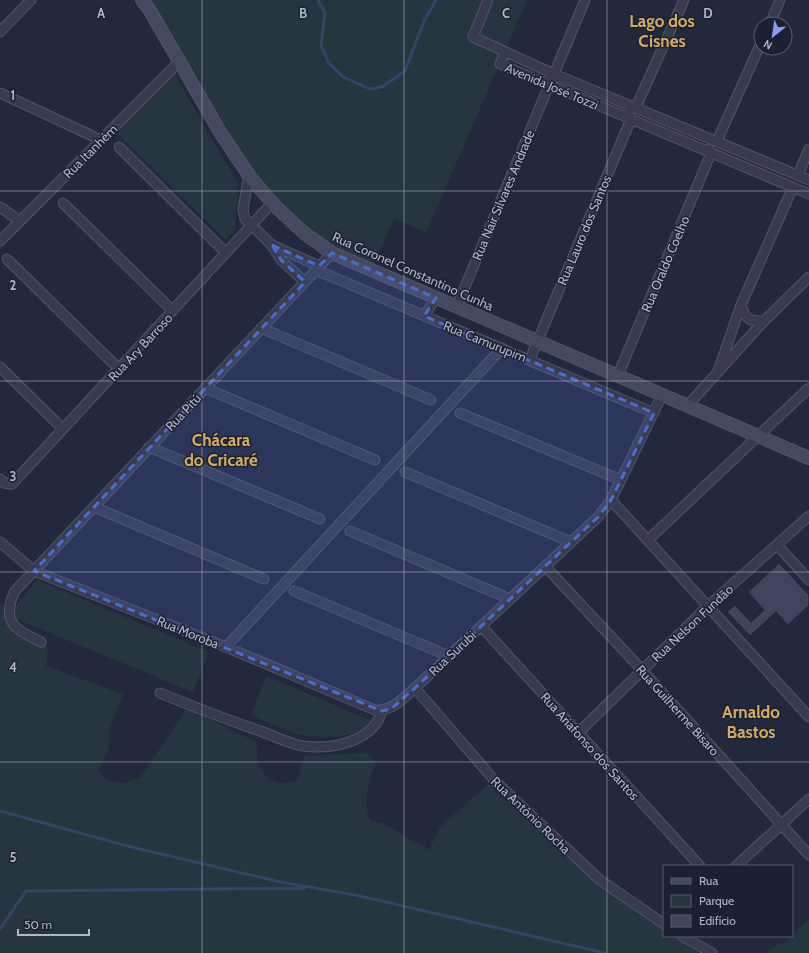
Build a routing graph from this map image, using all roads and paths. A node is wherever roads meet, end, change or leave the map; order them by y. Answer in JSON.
{"nodes":[{"id":1,"x":31,"y":0,"type":"edge"},
{"id":2,"x":142,"y":0,"type":"edge"},
{"id":3,"x":488,"y":0,"type":"edge"},
{"id":4,"x":585,"y":0,"type":"edge"},
{"id":5,"x":684,"y":0,"type":"edge"},
{"id":6,"x":780,"y":0,"type":"edge"},
{"id":7,"x":773,"y":16,"type":"edge"},
{"id":8,"x":0,"y":32,"type":"edge"},
{"id":9,"x":505,"y":52,"type":"junction"},
{"id":10,"x":755,"y":56,"type":"edge"},
{"id":11,"x":180,"y":61,"type":"junction"},
{"id":12,"x":554,"y":74,"type":"junction"},
{"id":13,"x":549,"y":85,"type":"junction"},
{"id":14,"x":0,"y":93,"type":"edge"},
{"id":15,"x":636,"y":106,"type":"junction"},
{"id":16,"x":631,"y":119,"type":"junction"},
{"id":17,"x":101,"y":140,"type":"junction"},
{"id":18,"x":717,"y":141,"type":"junction"},
{"id":19,"x":119,"y":147,"type":"dead end"},
{"id":20,"x":809,"y":149,"type":"edge"},
{"id":21,"x":711,"y":153,"type":"junction"},
{"id":22,"x":249,"y":175,"type":"junction"},
{"id":23,"x":798,"y":175,"type":"junction"},
{"id":24,"x":809,"y":180,"type":"edge"},
{"id":25,"x":792,"y":187,"type":"junction"},
{"id":26,"x":809,"y":194,"type":"edge"},
{"id":27,"x":63,"y":203,"type":"dead end"},
{"id":28,"x":272,"y":203,"type":"junction"},
{"id":29,"x":0,"y":207,"type":"edge"},
{"id":30,"x":20,"y":221,"type":"junction"},
{"id":31,"x":251,"y":226,"type":"junction"},
{"id":32,"x":0,"y":241,"type":"edge"},
{"id":33,"x":272,"y":245,"type":"junction"},
{"id":34,"x":226,"y":253,"type":"junction"},
{"id":35,"x":332,"y":253,"type":"junction"},
{"id":36,"x":7,"y":259,"type":"dead end"},
{"id":37,"x":317,"y":268,"type":"junction"},
{"id":38,"x":809,"y":277,"type":"edge"},
{"id":39,"x":305,"y":282,"type":"junction"},
{"id":40,"x":436,"y":298,"type":"junction"},
{"id":41,"x":741,"y":305,"type":"junction"},
{"id":42,"x":457,"y":306,"type":"junction"},
{"id":43,"x":173,"y":311,"type":"junction"},
{"id":44,"x":424,"y":316,"type":"junction"},
{"id":45,"x":764,"y":321,"type":"junction"},
{"id":46,"x":261,"y":328,"type":"junction"},
{"id":47,"x":538,"y":341,"type":"junction"},
{"id":48,"x":502,"y":348,"type":"junction"},
{"id":49,"x":530,"y":360,"type":"junction"},
{"id":50,"x":0,"y":367,"type":"edge"},
{"id":51,"x":119,"y":369,"type":"junction"},
{"id":52,"x":718,"y":371,"type":"junction"},
{"id":53,"x":618,"y":375,"type":"junction"},
{"id":54,"x":205,"y":388,"type":"junction"},
{"id":55,"x":809,"y":388,"type":"edge"},
{"id":56,"x":662,"y":395,"type":"junction"},
{"id":57,"x":431,"y":400,"type":"dead end"},
{"id":58,"x":688,"y":405,"type":"junction"},
{"id":59,"x":460,"y":412,"type":"dead end"},
{"id":60,"x":654,"y":413,"type":"junction"},
{"id":61,"x":63,"y":429,"type":"junction"},
{"id":62,"x":759,"y":436,"type":"junction"},
{"id":63,"x":150,"y":447,"type":"junction"},
{"id":64,"x":809,"y":458,"type":"edge"},
{"id":65,"x":375,"y":460,"type":"dead end"},
{"id":66,"x":405,"y":472,"type":"dead end"},
{"id":67,"x":621,"y":480,"type":"junction"},
{"id":68,"x":2,"y":481,"type":"edge"},
{"id":69,"x":611,"y":500,"type":"junction"},
{"id":70,"x":94,"y":507,"type":"junction"},
{"id":71,"x":809,"y":516,"type":"edge"},
{"id":72,"x":320,"y":519,"type":"dead end"},
{"id":73,"x":350,"y":532,"type":"dead end"},
{"id":74,"x":648,"y":540,"type":"junction"},
{"id":75,"x":0,"y":542,"type":"edge"},
{"id":76,"x":571,"y":542,"type":"junction"},
{"id":77,"x":777,"y":545,"type":"junction"},
{"id":78,"x":545,"y":566,"type":"junction"},
{"id":79,"x":34,"y":571,"type":"junction"},
{"id":80,"x":264,"y":578,"type":"dead end"},
{"id":81,"x":809,"y":580,"type":"edge"},
{"id":82,"x":294,"y":591,"type":"dead end"},
{"id":83,"x":510,"y":599,"type":"junction"},
{"id":84,"x":708,"y":606,"type":"junction"},
{"id":85,"x":481,"y":626,"type":"junction"},
{"id":86,"x":41,"y":642,"type":"dead end"},
{"id":87,"x":226,"y":647,"type":"junction"},
{"id":88,"x":449,"y":656,"type":"junction"},
{"id":89,"x":642,"y":670,"type":"junction"},
{"id":90,"x":415,"y":688,"type":"junction"},
{"id":91,"x":160,"y":693,"type":"dead end"},
{"id":92,"x":382,"y":711,"type":"junction"},
{"id":93,"x":809,"y":716,"type":"edge"},
{"id":94,"x":578,"y":733,"type":"junction"},
{"id":95,"x":809,"y":799,"type":"edge"},
{"id":96,"x":782,"y":825,"type":"junction"},
{"id":97,"x":809,"y":855,"type":"edge"},
{"id":98,"x":699,"y":865,"type":"edge"},
{"id":99,"x":737,"y":865,"type":"edge"},
{"id":100,"x":663,"y":923,"type":"edge"},
{"id":101,"x":684,"y":937,"type":"edge"},
{"id":102,"x":712,"y":953,"type":"edge"}],
"edges":[{"from":1,"to":8,"type":"street"},
{"from":2,"to":11,"type":"street","name":"Rua Coronel Constantino Cunha"},
{"from":3,"to":9,"type":"street"},
{"from":4,"to":12,"type":"street","name":"Rua Nair Silvares Andrade"},
{"from":5,"to":15,"type":"street","name":"Rua Lauro dos Santos"},
{"from":6,"to":7,"type":"street"},
{"from":9,"to":12,"type":"street","name":"Avenida José Tozzi"},
{"from":9,"to":13,"type":"street","name":"Avenida José Tozzi"},
{"from":10,"to":18,"type":"street","name":"Rua Oraldo Coelho"},
{"from":11,"to":17,"type":"street","name":"Rua Itanhém"},
{"from":11,"to":22,"type":"street","name":"Rua Coronel Constantino Cunha"},
{"from":12,"to":13,"type":"street","name":"Rua Nair Silvares Andrade"},
{"from":12,"to":15,"type":"street","name":"Avenida José Tozzi"},
{"from":13,"to":16,"type":"street","name":"Avenida José Tozzi"},
{"from":13,"to":42,"type":"street","name":"Rua Nair Silvares Andrade"},
{"from":14,"to":17,"type":"street"},
{"from":15,"to":16,"type":"street","name":"Rua Lauro dos Santos"},
{"from":15,"to":18,"type":"street","name":"Avenida José Tozzi"},
{"from":16,"to":21,"type":"street","name":"Avenida José Tozzi"},
{"from":16,"to":47,"type":"street","name":"Rua Lauro dos Santos"},
{"from":17,"to":30,"type":"street","name":"Rua Itanhém"},
{"from":18,"to":21,"type":"street","name":"Rua Oraldo Coelho"},
{"from":18,"to":23,"type":"street","name":"Avenida José Tozzi"},
{"from":19,"to":34,"type":"street"},
{"from":20,"to":23,"type":"street"},
{"from":21,"to":25,"type":"street","name":"Avenida José Tozzi"},
{"from":21,"to":53,"type":"street","name":"Rua Oraldo Coelho"},
{"from":22,"to":28,"type":"street","name":"Rua Coronel Constantino Cunha"},
{"from":22,"to":31,"type":"street"},
{"from":23,"to":24,"type":"street","name":"Avenida José Tozzi"},
{"from":23,"to":25,"type":"street"},
{"from":25,"to":26,"type":"street","name":"Avenida José Tozzi"},
{"from":25,"to":41,"type":"street"},
{"from":27,"to":43,"type":"street"},
{"from":28,"to":31,"type":"street","name":"Rua Ary Barroso"},
{"from":28,"to":35,"type":"street","name":"Rua Coronel Constantino Cunha"},
{"from":29,"to":30,"type":"street"},
{"from":30,"to":32,"type":"street","name":"Rua Itanhém"},
{"from":31,"to":33,"type":"street"},
{"from":31,"to":34,"type":"street","name":"Rua Ary Barroso"},
{"from":33,"to":37,"type":"street","name":"Rua Camurupim"},
{"from":33,"to":39,"type":"street"},
{"from":34,"to":43,"type":"street","name":"Rua Ary Barroso"},
{"from":35,"to":37,"type":"street","name":"Rua Pitú"},
{"from":35,"to":40,"type":"street","name":"Rua Coronel Constantino Cunha"},
{"from":36,"to":51,"type":"street"},
{"from":37,"to":39,"type":"street","name":"Rua Pitú"},
{"from":37,"to":44,"type":"street","name":"Rua Camurupim"},
{"from":38,"to":45,"type":"street"},
{"from":39,"to":46,"type":"street","name":"Rua Pitú"},
{"from":40,"to":42,"type":"street","name":"Rua Coronel Constantino Cunha"},
{"from":40,"to":44,"type":"street"},
{"from":41,"to":45,"type":"street"},
{"from":41,"to":52,"type":"street"},
{"from":42,"to":47,"type":"street","name":"Rua Coronel Constantino Cunha"},
{"from":43,"to":51,"type":"street","name":"Rua Ary Barroso"},
{"from":44,"to":48,"type":"street","name":"Rua Camurupim"},
{"from":45,"to":52,"type":"street"},
{"from":46,"to":54,"type":"street","name":"Rua Pitú"},
{"from":46,"to":57,"type":"street"},
{"from":47,"to":49,"type":"street","name":"Rua Lauro dos Santos"},
{"from":47,"to":53,"type":"street","name":"Rua Coronel Constantino Cunha"},
{"from":48,"to":49,"type":"street","name":"Rua Camurupim"},
{"from":48,"to":87,"type":"street"},
{"from":49,"to":60,"type":"street","name":"Rua Camurupim"},
{"from":50,"to":61,"type":"street"},
{"from":51,"to":61,"type":"street","name":"Rua Ary Barroso"},
{"from":52,"to":58,"type":"street"},
{"from":53,"to":56,"type":"street","name":"Rua Coronel Constantino Cunha"},
{"from":54,"to":63,"type":"street","name":"Rua Pitú"},
{"from":54,"to":65,"type":"street"},
{"from":55,"to":62,"type":"street"},
{"from":56,"to":58,"type":"street","name":"Rua Coronel Constantino Cunha"},
{"from":56,"to":60,"type":"street","name":"Rua Surubi"},
{"from":58,"to":62,"type":"street","name":"Rua Coronel Constantino Cunha"},
{"from":59,"to":67,"type":"street"},
{"from":60,"to":67,"type":"street","name":"Rua Surubi"},
{"from":61,"to":68,"type":"street","name":"Rua Ary Barroso"},
{"from":62,"to":64,"type":"street","name":"Rua Coronel Constantino Cunha"},
{"from":62,"to":74,"type":"street"},
{"from":63,"to":70,"type":"street","name":"Rua Pitú"},
{"from":63,"to":72,"type":"street"},
{"from":66,"to":76,"type":"street"},
{"from":67,"to":69,"type":"street","name":"Rua Surubi"},
{"from":69,"to":74,"type":"street"},
{"from":69,"to":76,"type":"street","name":"Rua Surubi"},
{"from":70,"to":79,"type":"street","name":"Rua Pitú"},
{"from":70,"to":80,"type":"street"},
{"from":71,"to":77,"type":"street","name":"Rua Nelson Fundão"},
{"from":73,"to":83,"type":"street"},
{"from":74,"to":84,"type":"street"},
{"from":75,"to":79,"type":"street","name":"Rua Moroba"},
{"from":76,"to":78,"type":"street","name":"Rua Surubi"},
{"from":77,"to":81,"type":"street"},
{"from":77,"to":84,"type":"street","name":"Rua Nelson Fundão"},
{"from":78,"to":83,"type":"street","name":"Rua Surubi"},
{"from":78,"to":89,"type":"street","name":"Rua Guilherme Bisaro"},
{"from":79,"to":86,"type":"street","name":"Rua Pitú"},
{"from":79,"to":87,"type":"street","name":"Rua Moroba"},
{"from":82,"to":88,"type":"street"},
{"from":83,"to":85,"type":"street","name":"Rua Surubi"},
{"from":84,"to":89,"type":"street","name":"Rua Nelson Fundão"},
{"from":84,"to":93,"type":"street"},
{"from":85,"to":88,"type":"street","name":"Rua Surubi"},
{"from":85,"to":94,"type":"street","name":"Rua Ariafonso dos Santos"},
{"from":87,"to":92,"type":"street","name":"Rua Moroba"},
{"from":88,"to":90,"type":"street","name":"Rua Surubi"},
{"from":89,"to":94,"type":"street","name":"Rua Nelson Fundão"},
{"from":89,"to":96,"type":"street","name":"Rua Guilherme Bisaro"},
{"from":90,"to":92,"type":"street","name":"Rua Surubi"},
{"from":90,"to":100,"type":"street","name":"Rua Antônio Rocha"},
{"from":91,"to":92,"type":"street"},
{"from":94,"to":98,"type":"street","name":"Rua Ariafonso dos Santos"},
{"from":95,"to":96,"type":"street"},
{"from":96,"to":97,"type":"street","name":"Rua Guilherme Bisaro"},
{"from":96,"to":99,"type":"street"},
{"from":101,"to":102,"type":"street"}]}
